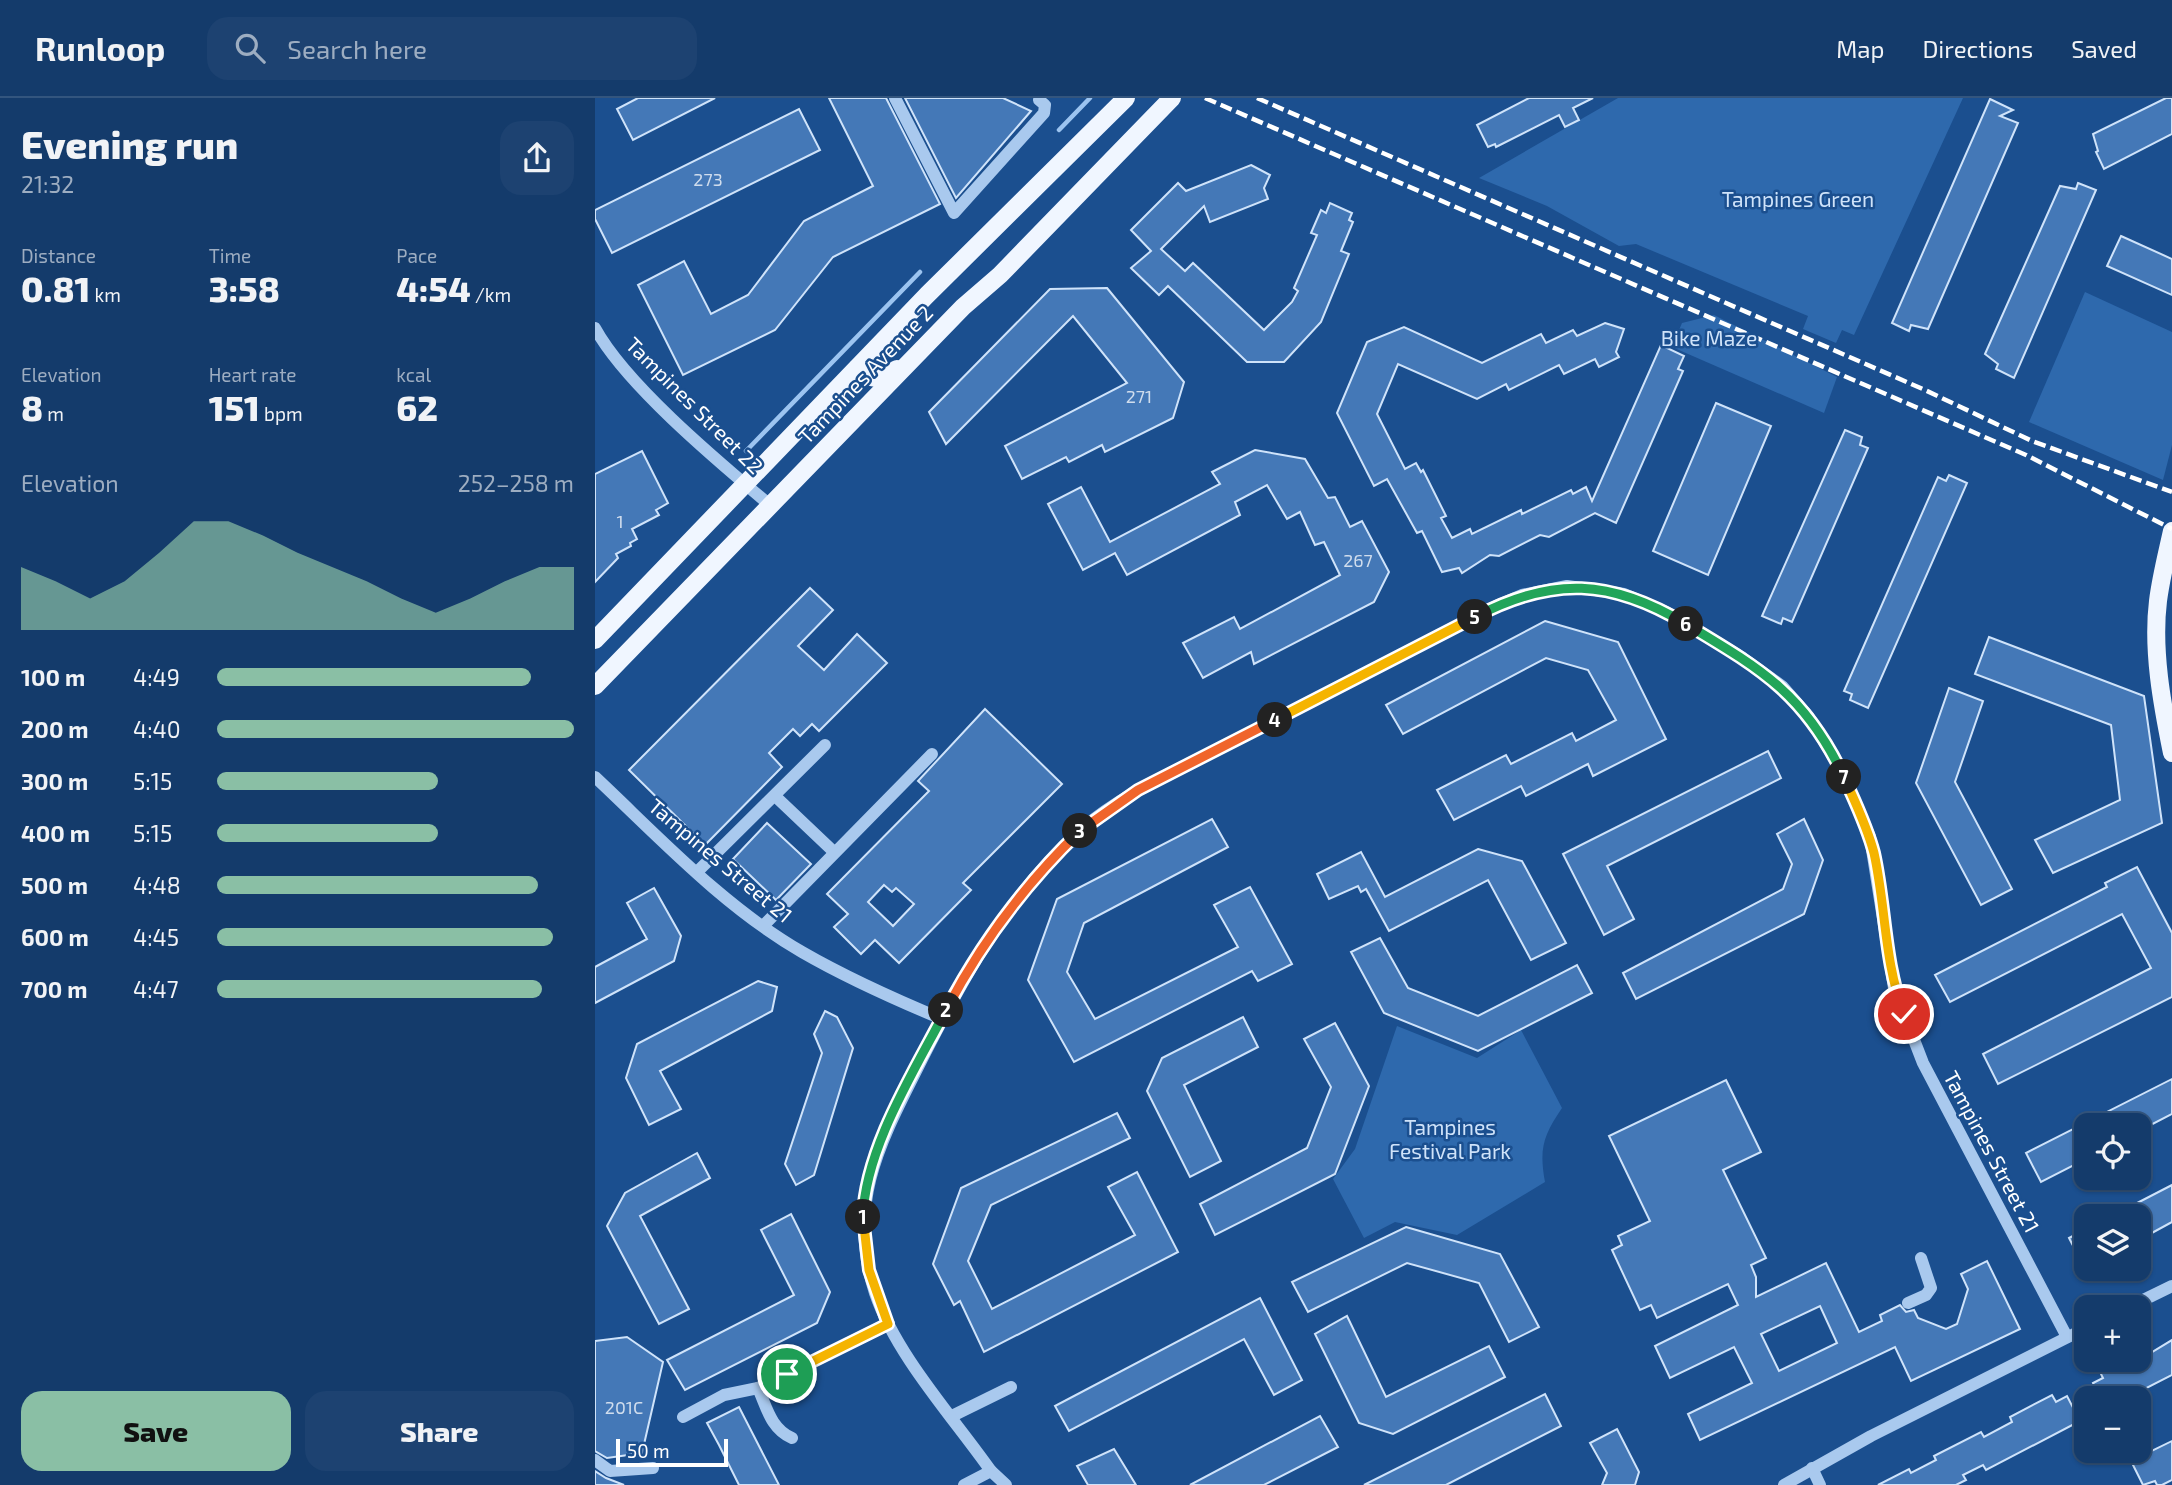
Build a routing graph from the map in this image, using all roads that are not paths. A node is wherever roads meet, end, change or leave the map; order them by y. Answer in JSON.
{"nodes":[{"id":1,"x":895,"y":98,"type":"edge"},
{"id":2,"x":1126,"y":98,"type":"edge"},
{"id":3,"x":1172,"y":98,"type":"edge"},
{"id":4,"x":1039,"y":100,"type":"edge"},
{"id":5,"x":595,"y":328,"type":"edge"},
{"id":6,"x":922,"y":349,"type":"junction"},
{"id":7,"x":857,"y":368,"type":"junction"},
{"id":8,"x":745,"y":484,"type":"junction"},
{"id":9,"x":771,"y":506,"type":"junction"},
{"id":10,"x":2172,"y":531,"type":"edge"},
{"id":11,"x":595,"y":640,"type":"edge"},
{"id":12,"x":595,"y":687,"type":"edge"},
{"id":13,"x":825,"y":745,"type":"dead end"},
{"id":14,"x":2172,"y":753,"type":"edge"},
{"id":15,"x":932,"y":754,"type":"dead end"},
{"id":16,"x":595,"y":777,"type":"edge"},
{"id":17,"x":775,"y":796,"type":"junction"},
{"id":18,"x":834,"y":852,"type":"junction"},
{"id":19,"x":697,"y":872,"type":"junction"},
{"id":20,"x":763,"y":926,"type":"junction"},
{"id":21,"x":942,"y":1019,"type":"junction"},
{"id":22,"x":1921,"y":1258,"type":"dead end"},
{"id":23,"x":2172,"y":1286,"type":"edge"},
{"id":24,"x":2151,"y":1296,"type":"edge"},
{"id":25,"x":1908,"y":1303,"type":"dead end"},
{"id":26,"x":888,"y":1324,"type":"junction"},
{"id":27,"x":2074,"y":1334,"type":"edge"},
{"id":28,"x":2067,"y":1337,"type":"junction"},
{"id":29,"x":1011,"y":1387,"type":"dead end"},
{"id":30,"x":758,"y":1388,"type":"junction"},
{"id":31,"x":952,"y":1416,"type":"junction"},
{"id":32,"x":683,"y":1417,"type":"dead end"},
{"id":33,"x":792,"y":1438,"type":"dead end"},
{"id":34,"x":595,"y":1461,"type":"edge"},
{"id":35,"x":653,"y":1468,"type":"dead end"},
{"id":36,"x":1812,"y":1468,"type":"junction"},
{"id":37,"x":991,"y":1471,"type":"junction"},
{"id":38,"x":964,"y":1485,"type":"edge"},
{"id":39,"x":1006,"y":1485,"type":"edge"},
{"id":40,"x":1784,"y":1485,"type":"edge"},
{"id":41,"x":1821,"y":1485,"type":"edge"}],
"edges":[{"from":1,"to":4,"type":"street"},
{"from":2,"to":7,"type":"main road","name":"Tampines Avenue 2"},
{"from":3,"to":6,"type":"main road","name":"Tampines Avenue 2"},
{"from":5,"to":8,"type":"street","name":"Tampines Street 22"},
{"from":6,"to":7,"type":"main road"},
{"from":6,"to":9,"type":"main road","name":"Tampines Avenue 2"},
{"from":7,"to":8,"type":"main road","name":"Tampines Avenue 2"},
{"from":8,"to":9,"type":"street","name":"Tampines Street 22"},
{"from":8,"to":11,"type":"main road","name":"Tampines Avenue 2"},
{"from":9,"to":12,"type":"main road","name":"Tampines Avenue 2"},
{"from":10,"to":14,"type":"main road"},
{"from":13,"to":17,"type":"street"},
{"from":15,"to":18,"type":"street"},
{"from":16,"to":19,"type":"street","name":"Tampines Street 21"},
{"from":17,"to":18,"type":"street"},
{"from":17,"to":19,"type":"street"},
{"from":18,"to":20,"type":"street"},
{"from":19,"to":20,"type":"street","name":"Tampines Street 21"},
{"from":20,"to":21,"type":"street","name":"Tampines Street 21"},
{"from":21,"to":26,"type":"street","name":"Tampines Street 21"},
{"from":21,"to":28,"type":"street","name":"Tampines Street 21"},
{"from":22,"to":25,"type":"street"},
{"from":23,"to":24,"type":"street"},
{"from":26,"to":30,"type":"street"},
{"from":26,"to":31,"type":"street","name":"Tampines Street 21"},
{"from":27,"to":28,"type":"street"},
{"from":28,"to":36,"type":"street"},
{"from":29,"to":31,"type":"street"},
{"from":30,"to":32,"type":"street"},
{"from":30,"to":33,"type":"street"},
{"from":31,"to":37,"type":"street","name":"Tampines Street 21"},
{"from":34,"to":35,"type":"street"},
{"from":36,"to":40,"type":"street"},
{"from":36,"to":41,"type":"street"},
{"from":37,"to":38,"type":"street"},
{"from":37,"to":39,"type":"street","name":"Tampines Street 21"}]}
